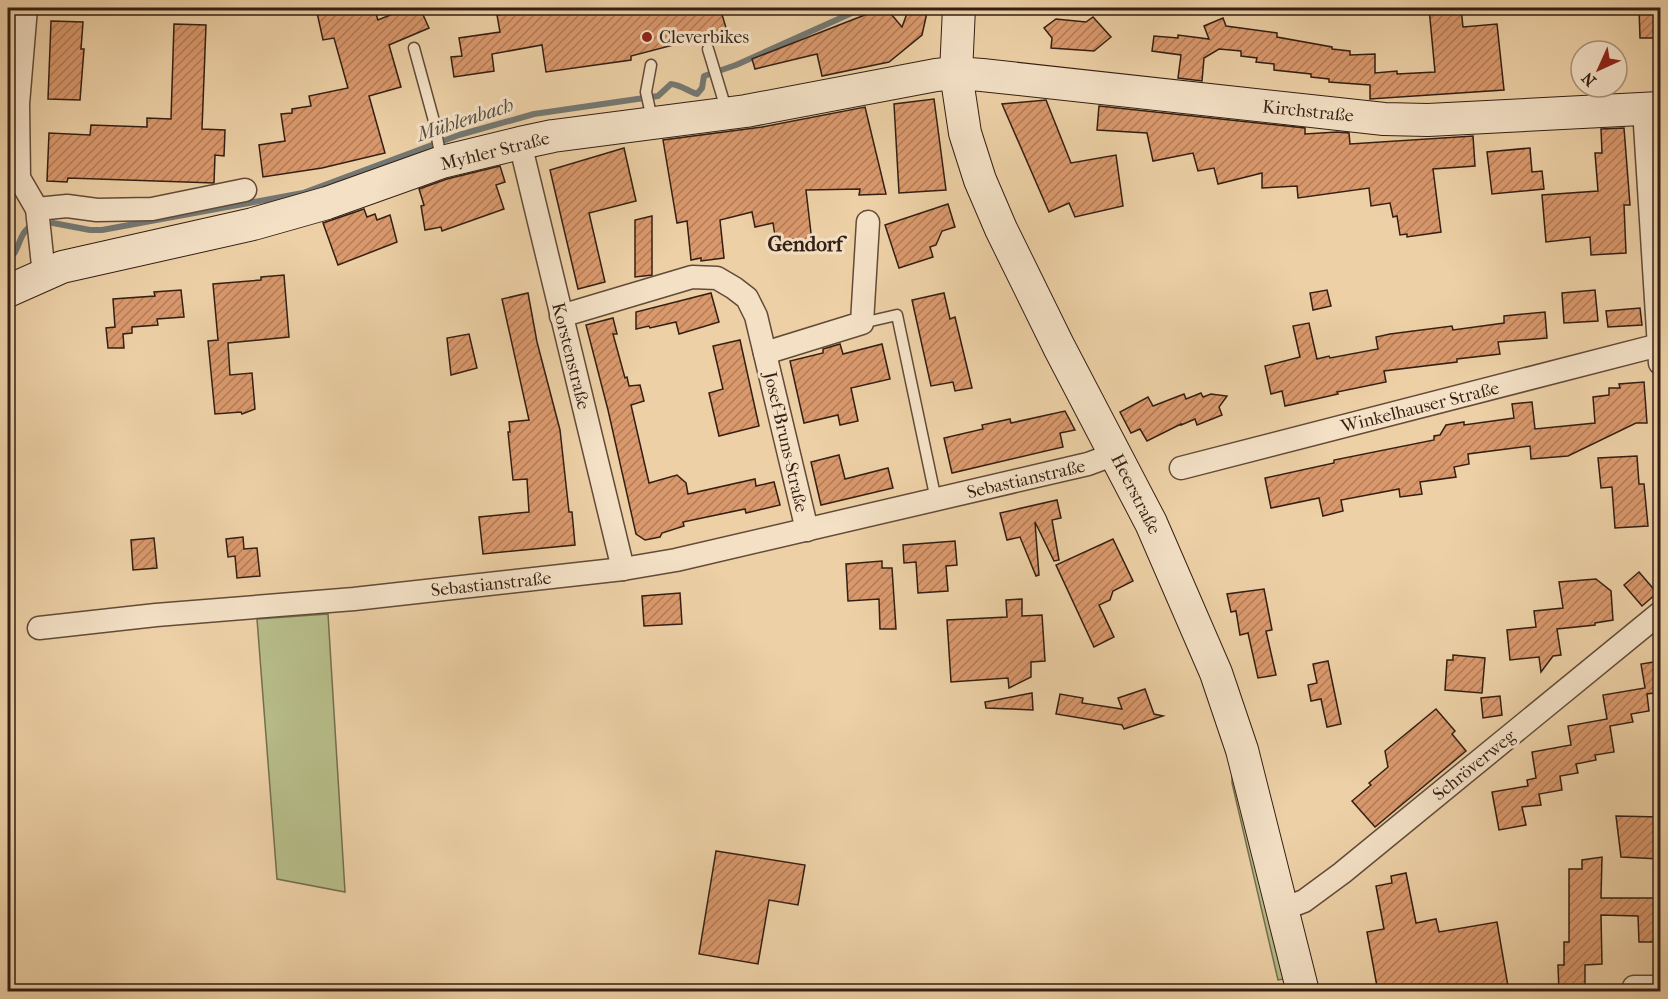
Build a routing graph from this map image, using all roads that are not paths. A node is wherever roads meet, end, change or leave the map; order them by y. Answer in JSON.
{"nodes":[{"id":1,"x":26,"y":8,"type":"edge"},
{"id":2,"x":959,"y":8,"type":"edge"},
{"id":3,"x":414,"y":48,"type":"dead end"},
{"id":4,"x":708,"y":49,"type":"dead end"},
{"id":5,"x":651,"y":65,"type":"dead end"},
{"id":6,"x":956,"y":73,"type":"junction"},
{"id":7,"x":1652,"y":108,"type":"edge"},
{"id":8,"x":651,"y":114,"type":"junction"},
{"id":9,"x":727,"y":114,"type":"junction"},
{"id":10,"x":520,"y":143,"type":"junction"},
{"id":11,"x":439,"y":149,"type":"junction"},
{"id":12,"x":245,"y":190,"type":"dead end"},
{"id":13,"x":37,"y":209,"type":"junction"},
{"id":14,"x":868,"y":222,"type":"dead end"},
{"id":15,"x":44,"y":275,"type":"junction"},
{"id":16,"x":8,"y":291,"type":"edge"},
{"id":17,"x":561,"y":316,"type":"junction"},
{"id":18,"x":862,"y":323,"type":"junction"},
{"id":19,"x":765,"y":353,"type":"junction"},
{"id":20,"x":1660,"y":354,"type":"edge"},
{"id":21,"x":1115,"y":454,"type":"junction"},
{"id":22,"x":1181,"y":468,"type":"dead end"},
{"id":23,"x":936,"y":500,"type":"junction"},
{"id":24,"x":807,"y":530,"type":"junction"},
{"id":25,"x":623,"y":569,"type":"junction"},
{"id":26,"x":1660,"y":613,"type":"edge"},
{"id":27,"x":39,"y":628,"type":"dead end"},
{"id":28,"x":1283,"y":909,"type":"junction"},
{"id":29,"x":1634,"y":987,"type":"dead end"},
{"id":30,"x":1660,"y":987,"type":"edge"},
{"id":31,"x":1303,"y":992,"type":"edge"}],
"edges":[{"from":1,"to":13,"type":"street"},
{"from":2,"to":6,"type":"main road","name":"Heerstraße"},
{"from":3,"to":11,"type":"lane"},
{"from":4,"to":9,"type":"lane"},
{"from":5,"to":8,"type":"lane"},
{"from":6,"to":7,"type":"main road","name":"Kirchstraße"},
{"from":6,"to":9,"type":"main road","name":"Myhler Straße"},
{"from":6,"to":21,"type":"main road","name":"Heerstraße"},
{"from":7,"to":20,"type":"street"},
{"from":8,"to":9,"type":"main road","name":"Myhler Straße"},
{"from":8,"to":10,"type":"main road","name":"Myhler Straße"},
{"from":10,"to":11,"type":"main road","name":"Myhler Straße"},
{"from":10,"to":17,"type":"street","name":"Korstenstraße"},
{"from":11,"to":15,"type":"main road","name":"Myhler Straße"},
{"from":12,"to":13,"type":"street"},
{"from":13,"to":15,"type":"street"},
{"from":14,"to":18,"type":"street"},
{"from":15,"to":16,"type":"main road","name":"Myhler Straße"},
{"from":17,"to":19,"type":"street","name":"Josef-Bruns-Straße"},
{"from":17,"to":25,"type":"street","name":"Korstenstraße"},
{"from":18,"to":19,"type":"street","name":"Josef-Bruns-Straße"},
{"from":18,"to":23,"type":"lane"},
{"from":19,"to":24,"type":"street","name":"Josef-Bruns-Straße"},
{"from":20,"to":22,"type":"street","name":"Winkelhauser Straße"},
{"from":21,"to":23,"type":"street","name":"Sebastianstraße"},
{"from":21,"to":28,"type":"main road","name":"Heerstraße"},
{"from":23,"to":24,"type":"street","name":"Sebastianstraße"},
{"from":24,"to":25,"type":"street","name":"Sebastianstraße"},
{"from":25,"to":27,"type":"street","name":"Sebastianstraße"},
{"from":26,"to":28,"type":"street","name":"Schröverweg"},
{"from":28,"to":31,"type":"main road","name":"Heerstraße"},
{"from":29,"to":30,"type":"street"}]}
